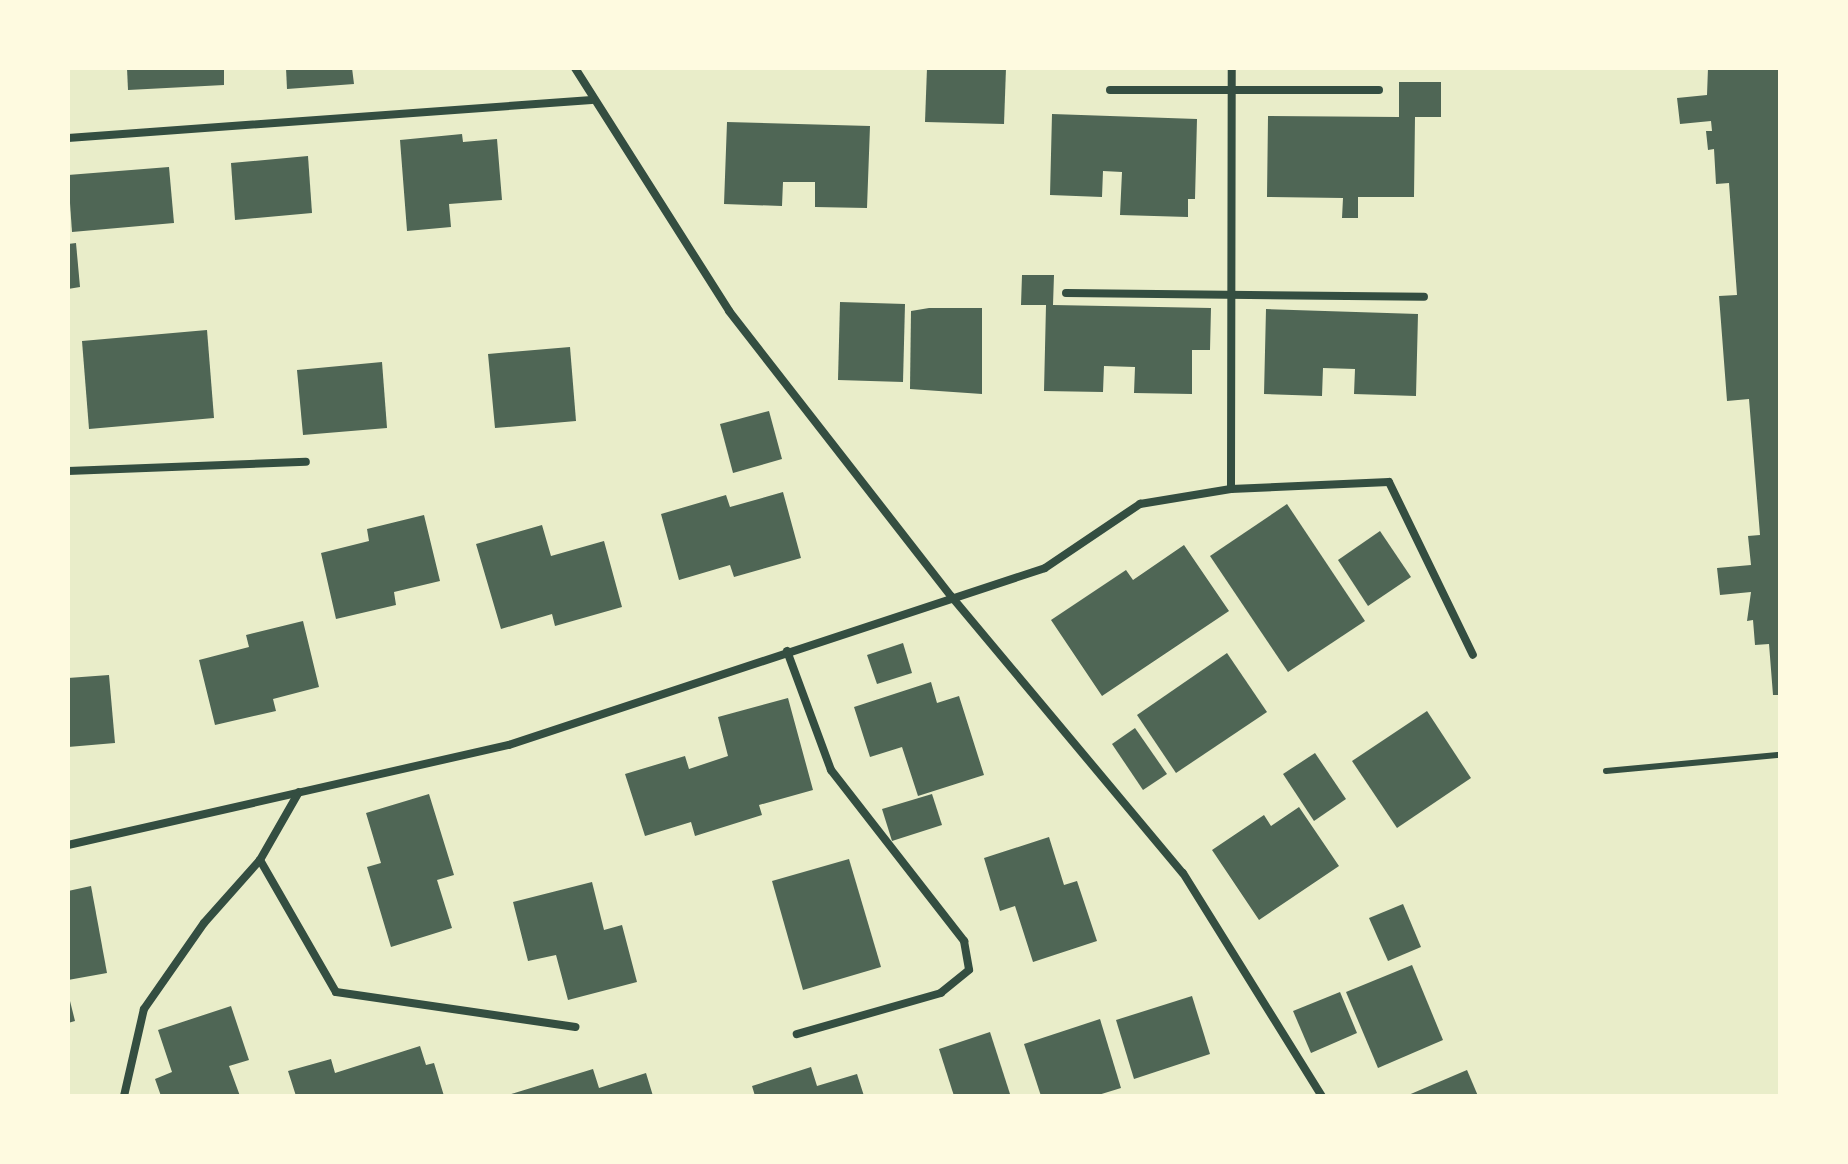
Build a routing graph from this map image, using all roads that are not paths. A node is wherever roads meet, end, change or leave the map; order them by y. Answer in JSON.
{"nodes":[{"id":1,"x":575,"y":68,"type":"edge"},
{"id":2,"x":1232,"y":68,"type":"edge"},
{"id":3,"x":1110,"y":90,"type":"dead end"},
{"id":4,"x":1379,"y":90,"type":"dead end"},
{"id":5,"x":1232,"y":91,"type":"junction"},
{"id":6,"x":592,"y":100,"type":"junction"},
{"id":7,"x":68,"y":138,"type":"edge"},
{"id":8,"x":1066,"y":293,"type":"dead end"},
{"id":9,"x":1232,"y":295,"type":"junction"},
{"id":10,"x":1424,"y":297,"type":"dead end"},
{"id":11,"x":306,"y":462,"type":"dead end"},
{"id":12,"x":68,"y":471,"type":"edge"},
{"id":13,"x":1231,"y":489,"type":"junction"},
{"id":14,"x":951,"y":596,"type":"junction"},
{"id":15,"x":787,"y":651,"type":"junction"},
{"id":16,"x":1473,"y":655,"type":"dead end"},
{"id":17,"x":1780,"y":755,"type":"edge"},
{"id":18,"x":1606,"y":771,"type":"dead end"},
{"id":19,"x":299,"y":792,"type":"junction"},
{"id":20,"x":68,"y":845,"type":"edge"},
{"id":21,"x":260,"y":860,"type":"junction"},
{"id":22,"x":575,"y":1027,"type":"dead end"},
{"id":23,"x":797,"y":1034,"type":"dead end"},
{"id":24,"x":124,"y":1096,"type":"edge"},
{"id":25,"x":1322,"y":1096,"type":"edge"}],
"edges":[{"from":1,"to":6,"type":"street"},
{"from":2,"to":5,"type":"street"},
{"from":3,"to":5,"type":"street"},
{"from":4,"to":5,"type":"street"},
{"from":5,"to":9,"type":"street"},
{"from":6,"to":7,"type":"street"},
{"from":6,"to":14,"type":"street"},
{"from":8,"to":9,"type":"street"},
{"from":9,"to":10,"type":"street"},
{"from":9,"to":13,"type":"street"},
{"from":11,"to":12,"type":"street"},
{"from":13,"to":14,"type":"street"},
{"from":13,"to":16,"type":"street"},
{"from":14,"to":15,"type":"street"},
{"from":14,"to":25,"type":"street"},
{"from":15,"to":19,"type":"street"},
{"from":15,"to":23,"type":"street"},
{"from":17,"to":18,"type":"lane"},
{"from":19,"to":20,"type":"street"},
{"from":19,"to":21,"type":"street"},
{"from":21,"to":22,"type":"street"},
{"from":21,"to":24,"type":"street"}]}
